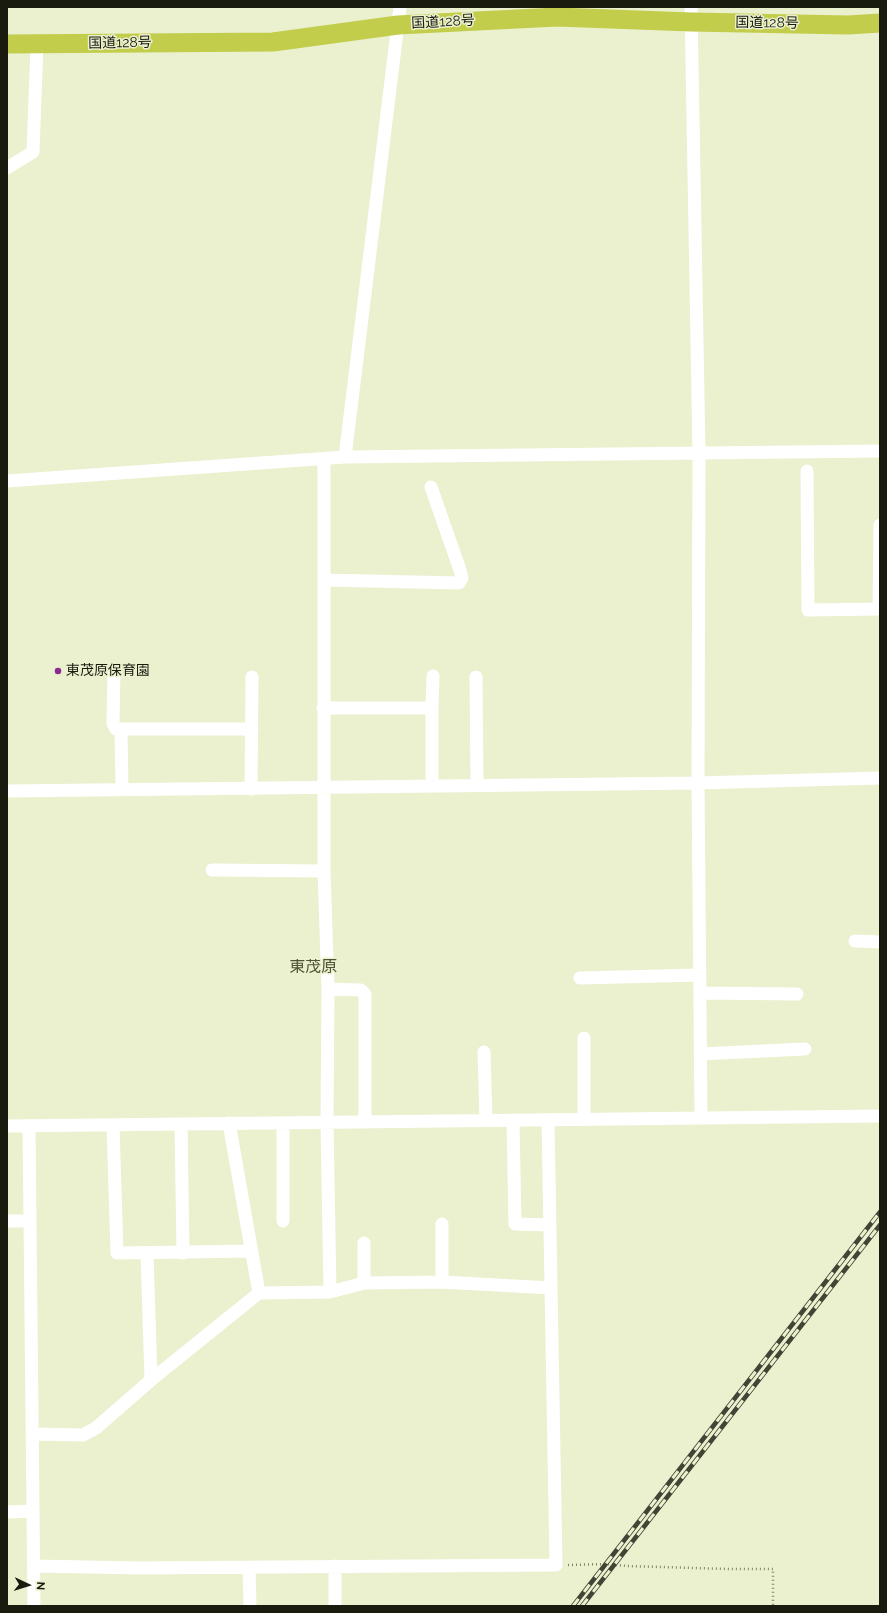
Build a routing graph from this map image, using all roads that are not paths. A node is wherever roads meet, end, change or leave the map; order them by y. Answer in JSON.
{"nodes":[{"id":1,"x":691,"y":14,"type":"edge"},
{"id":2,"x":399,"y":16,"type":"edge"},
{"id":3,"x":880,"y":23,"type":"edge"},
{"id":4,"x":7,"y":44,"type":"edge"},
{"id":5,"x":37,"y":44,"type":"junction"},
{"id":6,"x":7,"y":168,"type":"edge"},
{"id":7,"x":880,"y":451,"type":"edge"},
{"id":8,"x":699,"y":453,"type":"junction"},
{"id":9,"x":345,"y":457,"type":"junction"},
{"id":10,"x":324,"y":459,"type":"junction"},
{"id":11,"x":807,"y":471,"type":"dead end"},
{"id":12,"x":7,"y":481,"type":"edge"},
{"id":13,"x":430,"y":487,"type":"dead end"},
{"id":14,"x":880,"y":525,"type":"edge"},
{"id":15,"x":324,"y":580,"type":"junction"},
{"id":16,"x":880,"y":609,"type":"edge"},
{"id":17,"x":114,"y":672,"type":"dead end"},
{"id":18,"x":433,"y":676,"type":"dead end"},
{"id":19,"x":252,"y":677,"type":"dead end"},
{"id":20,"x":476,"y":677,"type":"dead end"},
{"id":21,"x":323,"y":708,"type":"junction"},
{"id":22,"x":432,"y":708,"type":"junction"},
{"id":23,"x":122,"y":729,"type":"junction"},
{"id":24,"x":252,"y":729,"type":"junction"},
{"id":25,"x":880,"y":778,"type":"edge"},
{"id":26,"x":698,"y":783,"type":"junction"},
{"id":27,"x":432,"y":785,"type":"junction"},
{"id":28,"x":477,"y":786,"type":"junction"},
{"id":29,"x":251,"y":788,"type":"junction"},
{"id":30,"x":324,"y":788,"type":"junction"},
{"id":31,"x":122,"y":789,"type":"junction"},
{"id":32,"x":7,"y":791,"type":"edge"},
{"id":33,"x":212,"y":870,"type":"dead end"},
{"id":34,"x":324,"y":871,"type":"junction"},
{"id":35,"x":855,"y":941,"type":"dead end"},
{"id":36,"x":880,"y":942,"type":"edge"},
{"id":37,"x":700,"y":976,"type":"junction"},
{"id":38,"x":580,"y":978,"type":"dead end"},
{"id":39,"x":328,"y":989,"type":"junction"},
{"id":40,"x":701,"y":993,"type":"junction"},
{"id":41,"x":797,"y":994,"type":"dead end"},
{"id":42,"x":584,"y":1038,"type":"dead end"},
{"id":43,"x":805,"y":1049,"type":"dead end"},
{"id":44,"x":484,"y":1052,"type":"dead end"},
{"id":45,"x":700,"y":1054,"type":"junction"},
{"id":46,"x":880,"y":1116,"type":"edge"},
{"id":47,"x":701,"y":1118,"type":"junction"},
{"id":48,"x":584,"y":1119,"type":"junction"},
{"id":49,"x":486,"y":1120,"type":"junction"},
{"id":50,"x":513,"y":1120,"type":"junction"},
{"id":51,"x":548,"y":1120,"type":"junction"},
{"id":52,"x":327,"y":1122,"type":"junction"},
{"id":53,"x":365,"y":1122,"type":"junction"},
{"id":54,"x":229,"y":1123,"type":"junction"},
{"id":55,"x":283,"y":1123,"type":"junction"},
{"id":56,"x":181,"y":1124,"type":"junction"},
{"id":57,"x":113,"y":1125,"type":"junction"},
{"id":58,"x":7,"y":1126,"type":"edge"},
{"id":59,"x":29,"y":1126,"type":"junction"},
{"id":60,"x":7,"y":1221,"type":"edge"},
{"id":61,"x":30,"y":1221,"type":"junction"},
{"id":62,"x":283,"y":1221,"type":"dead end"},
{"id":63,"x":442,"y":1224,"type":"dead end"},
{"id":64,"x":549,"y":1225,"type":"junction"},
{"id":65,"x":364,"y":1243,"type":"dead end"},
{"id":66,"x":251,"y":1251,"type":"junction"},
{"id":67,"x":183,"y":1253,"type":"junction"},
{"id":68,"x":147,"y":1254,"type":"junction"},
{"id":69,"x":442,"y":1282,"type":"junction"},
{"id":70,"x":364,"y":1283,"type":"junction"},
{"id":71,"x":551,"y":1288,"type":"junction"},
{"id":72,"x":330,"y":1292,"type":"junction"},
{"id":73,"x":259,"y":1293,"type":"junction"},
{"id":74,"x":151,"y":1380,"type":"junction"},
{"id":75,"x":32,"y":1434,"type":"junction"},
{"id":76,"x":33,"y":1511,"type":"junction"},
{"id":77,"x":7,"y":1512,"type":"edge"},
{"id":78,"x":34,"y":1566,"type":"junction"},
{"id":79,"x":335,"y":1566,"type":"junction"},
{"id":80,"x":249,"y":1568,"type":"junction"},
{"id":81,"x":34,"y":1606,"type":"edge"},
{"id":82,"x":250,"y":1606,"type":"edge"},
{"id":83,"x":334,"y":1606,"type":"edge"}],
"edges":[{"from":1,"to":2,"type":"highway","name":"国道128号"},
{"from":1,"to":3,"type":"highway","name":"国道128号"},
{"from":1,"to":8,"type":"street"},
{"from":2,"to":5,"type":"highway","name":"国道128号"},
{"from":2,"to":9,"type":"street"},
{"from":4,"to":5,"type":"highway","name":"国道128号"},
{"from":5,"to":6,"type":"street"},
{"from":7,"to":8,"type":"street"},
{"from":8,"to":9,"type":"street"},
{"from":8,"to":26,"type":"street"},
{"from":9,"to":10,"type":"street"},
{"from":10,"to":12,"type":"street"},
{"from":10,"to":15,"type":"street"},
{"from":11,"to":16,"type":"street"},
{"from":13,"to":15,"type":"street"},
{"from":14,"to":16,"type":"street"},
{"from":15,"to":21,"type":"street"},
{"from":17,"to":23,"type":"street"},
{"from":18,"to":22,"type":"street"},
{"from":19,"to":24,"type":"street"},
{"from":20,"to":28,"type":"street"},
{"from":21,"to":22,"type":"street"},
{"from":21,"to":30,"type":"street"},
{"from":22,"to":27,"type":"street"},
{"from":23,"to":24,"type":"street"},
{"from":23,"to":31,"type":"street"},
{"from":24,"to":29,"type":"street"},
{"from":25,"to":26,"type":"street"},
{"from":26,"to":28,"type":"street"},
{"from":26,"to":37,"type":"street"},
{"from":27,"to":28,"type":"street"},
{"from":27,"to":30,"type":"street"},
{"from":29,"to":30,"type":"street"},
{"from":29,"to":31,"type":"street"},
{"from":30,"to":34,"type":"street"},
{"from":31,"to":32,"type":"street"},
{"from":33,"to":34,"type":"street"},
{"from":34,"to":39,"type":"street"},
{"from":35,"to":36,"type":"street"},
{"from":37,"to":38,"type":"street"},
{"from":37,"to":40,"type":"street"},
{"from":39,"to":52,"type":"street"},
{"from":39,"to":53,"type":"street"},
{"from":40,"to":41,"type":"street"},
{"from":40,"to":45,"type":"street"},
{"from":42,"to":48,"type":"street"},
{"from":43,"to":45,"type":"street"},
{"from":44,"to":49,"type":"street"},
{"from":45,"to":47,"type":"street"},
{"from":46,"to":47,"type":"street"},
{"from":47,"to":48,"type":"street"},
{"from":48,"to":51,"type":"street"},
{"from":49,"to":50,"type":"street"},
{"from":49,"to":53,"type":"street"},
{"from":50,"to":51,"type":"street"},
{"from":50,"to":64,"type":"street"},
{"from":51,"to":64,"type":"street"},
{"from":52,"to":53,"type":"street"},
{"from":52,"to":55,"type":"street"},
{"from":52,"to":72,"type":"street"},
{"from":54,"to":55,"type":"street"},
{"from":54,"to":56,"type":"street"},
{"from":54,"to":66,"type":"street"},
{"from":55,"to":62,"type":"street"},
{"from":56,"to":57,"type":"street"},
{"from":56,"to":67,"type":"street"},
{"from":57,"to":59,"type":"street"},
{"from":57,"to":68,"type":"street"},
{"from":58,"to":59,"type":"street"},
{"from":59,"to":61,"type":"street"},
{"from":60,"to":61,"type":"street"},
{"from":61,"to":75,"type":"street"},
{"from":63,"to":69,"type":"street"},
{"from":64,"to":71,"type":"street"},
{"from":65,"to":70,"type":"street"},
{"from":66,"to":67,"type":"street"},
{"from":66,"to":73,"type":"street"},
{"from":67,"to":68,"type":"street"},
{"from":68,"to":74,"type":"street"},
{"from":69,"to":70,"type":"street"},
{"from":69,"to":71,"type":"street"},
{"from":70,"to":72,"type":"street"},
{"from":71,"to":79,"type":"street"},
{"from":72,"to":73,"type":"street"},
{"from":73,"to":74,"type":"street"},
{"from":74,"to":75,"type":"street"},
{"from":75,"to":76,"type":"street"},
{"from":76,"to":77,"type":"street"},
{"from":76,"to":78,"type":"street"},
{"from":78,"to":80,"type":"street"},
{"from":78,"to":81,"type":"street"},
{"from":79,"to":80,"type":"street"},
{"from":79,"to":83,"type":"street"},
{"from":80,"to":82,"type":"street"}]}
